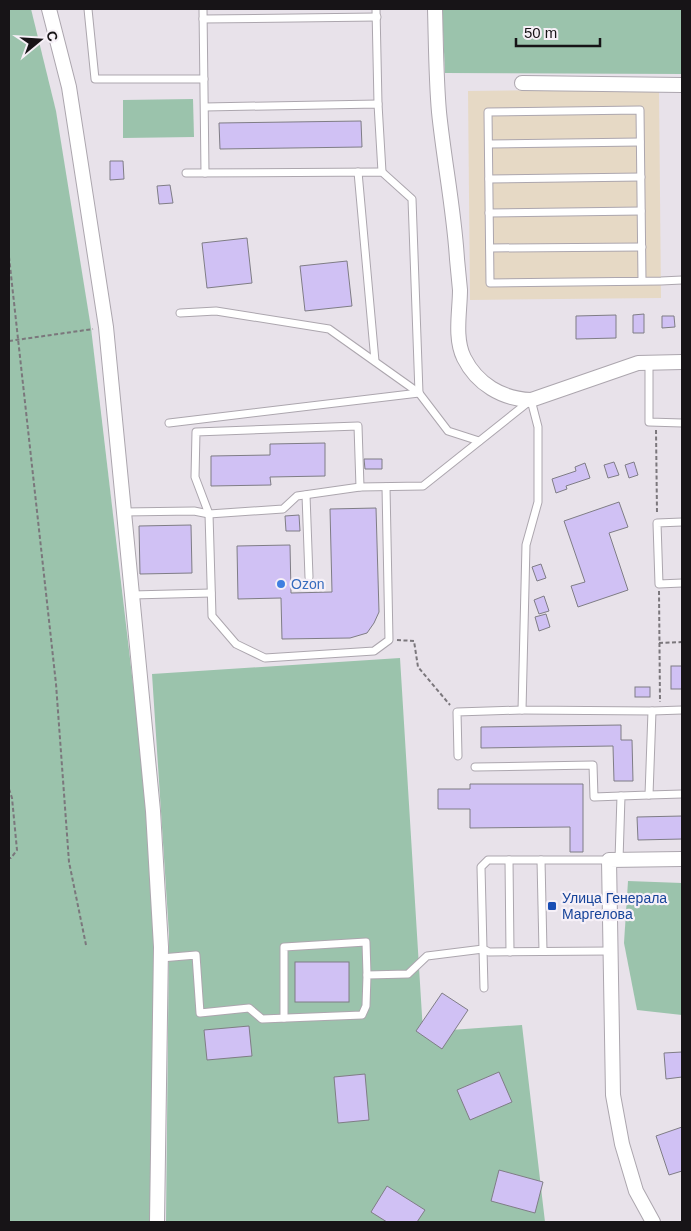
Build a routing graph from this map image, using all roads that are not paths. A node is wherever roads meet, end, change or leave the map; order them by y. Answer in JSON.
{"nodes":[{"id":1,"x":49,"y":9,"type":"edge"},
{"id":2,"x":88,"y":9,"type":"edge"},
{"id":3,"x":203,"y":9,"type":"edge"},
{"id":4,"x":376,"y":9,"type":"edge"},
{"id":5,"x":435,"y":9,"type":"edge"},
{"id":6,"x":376,"y":18,"type":"junction"},
{"id":7,"x":204,"y":19,"type":"junction"},
{"id":8,"x":204,"y":79,"type":"junction"},
{"id":9,"x":522,"y":83,"type":"dead end"},
{"id":10,"x":682,"y":85,"type":"edge"},
{"id":11,"x":378,"y":104,"type":"junction"},
{"id":12,"x":205,"y":107,"type":"junction"},
{"id":13,"x":640,"y":142,"type":"junction"},
{"id":14,"x":489,"y":144,"type":"junction"},
{"id":15,"x":358,"y":172,"type":"junction"},
{"id":16,"x":382,"y":172,"type":"junction"},
{"id":17,"x":186,"y":173,"type":"dead end"},
{"id":18,"x":205,"y":173,"type":"junction"},
{"id":19,"x":641,"y":177,"type":"junction"},
{"id":20,"x":489,"y":179,"type":"junction"},
{"id":21,"x":641,"y":211,"type":"junction"},
{"id":22,"x":489,"y":213,"type":"junction"},
{"id":23,"x":642,"y":247,"type":"junction"},
{"id":24,"x":490,"y":248,"type":"junction"},
{"id":25,"x":682,"y":280,"type":"edge"},
{"id":26,"x":642,"y":281,"type":"junction"},
{"id":27,"x":180,"y":313,"type":"dead end"},
{"id":28,"x":375,"y":361,"type":"junction"},
{"id":29,"x":682,"y":362,"type":"edge"},
{"id":30,"x":650,"y":363,"type":"junction"},
{"id":31,"x":419,"y":393,"type":"junction"},
{"id":32,"x":531,"y":400,"type":"junction"},
{"id":33,"x":168,"y":423,"type":"dead end"},
{"id":34,"x":682,"y":423,"type":"edge"},
{"id":35,"x":479,"y":441,"type":"junction"},
{"id":36,"x":360,"y":487,"type":"junction"},
{"id":37,"x":386,"y":487,"type":"junction"},
{"id":38,"x":306,"y":495,"type":"junction"},
{"id":39,"x":124,"y":512,"type":"junction"},
{"id":40,"x":209,"y":514,"type":"junction"},
{"id":41,"x":682,"y":522,"type":"edge"},
{"id":42,"x":309,"y":577,"type":"dead end"},
{"id":43,"x":682,"y":583,"type":"edge"},
{"id":44,"x":211,"y":593,"type":"junction"},
{"id":45,"x":132,"y":595,"type":"junction"},
{"id":46,"x":522,"y":710,"type":"junction"},
{"id":47,"x":656,"y":710,"type":"junction"},
{"id":48,"x":682,"y":710,"type":"edge"},
{"id":49,"x":458,"y":756,"type":"dead end"},
{"id":50,"x":475,"y":767,"type":"dead end"},
{"id":51,"x":682,"y":794,"type":"edge"},
{"id":52,"x":649,"y":795,"type":"junction"},
{"id":53,"x":622,"y":796,"type":"junction"},
{"id":54,"x":682,"y":859,"type":"edge"},
{"id":55,"x":509,"y":860,"type":"junction"},
{"id":56,"x":541,"y":860,"type":"junction"},
{"id":57,"x":614,"y":860,"type":"junction"},
{"id":58,"x":483,"y":949,"type":"junction"},
{"id":59,"x":543,"y":951,"type":"junction"},
{"id":60,"x":610,"y":951,"type":"junction"},
{"id":61,"x":510,"y":952,"type":"junction"},
{"id":62,"x":161,"y":958,"type":"junction"},
{"id":63,"x":367,"y":975,"type":"junction"},
{"id":64,"x":484,"y":988,"type":"dead end"},
{"id":65,"x":284,"y":1018,"type":"junction"},
{"id":66,"x":157,"y":1222,"type":"edge"},
{"id":67,"x":653,"y":1222,"type":"edge"}],
"edges":[{"from":1,"to":39,"type":"street"},
{"from":2,"to":8,"type":"lane"},
{"from":3,"to":7,"type":"lane"},
{"from":4,"to":6,"type":"lane"},
{"from":5,"to":32,"type":"street"},
{"from":6,"to":7,"type":"lane"},
{"from":6,"to":11,"type":"lane"},
{"from":7,"to":8,"type":"lane"},
{"from":8,"to":12,"type":"lane"},
{"from":9,"to":10,"type":"street"},
{"from":11,"to":12,"type":"lane"},
{"from":11,"to":16,"type":"lane"},
{"from":12,"to":18,"type":"lane"},
{"from":13,"to":14,"type":"lane"},
{"from":13,"to":14,"type":"lane"},
{"from":13,"to":19,"type":"lane"},
{"from":14,"to":20,"type":"lane"},
{"from":15,"to":16,"type":"lane"},
{"from":15,"to":18,"type":"lane"},
{"from":15,"to":28,"type":"lane"},
{"from":16,"to":31,"type":"lane"},
{"from":17,"to":18,"type":"lane"},
{"from":19,"to":20,"type":"lane"},
{"from":19,"to":21,"type":"lane"},
{"from":20,"to":22,"type":"lane"},
{"from":21,"to":22,"type":"lane"},
{"from":21,"to":23,"type":"lane"},
{"from":22,"to":24,"type":"lane"},
{"from":23,"to":24,"type":"lane"},
{"from":23,"to":26,"type":"lane"},
{"from":24,"to":26,"type":"lane"},
{"from":25,"to":26,"type":"lane"},
{"from":27,"to":28,"type":"lane"},
{"from":28,"to":31,"type":"lane"},
{"from":29,"to":30,"type":"street"},
{"from":30,"to":32,"type":"street"},
{"from":30,"to":34,"type":"lane"},
{"from":31,"to":33,"type":"lane"},
{"from":31,"to":35,"type":"lane"},
{"from":32,"to":35,"type":"lane"},
{"from":32,"to":46,"type":"lane"},
{"from":35,"to":37,"type":"lane"},
{"from":36,"to":37,"type":"lane"},
{"from":36,"to":38,"type":"lane"},
{"from":36,"to":40,"type":"lane"},
{"from":37,"to":44,"type":"lane"},
{"from":38,"to":40,"type":"lane"},
{"from":38,"to":42,"type":"lane"},
{"from":39,"to":40,"type":"lane"},
{"from":39,"to":45,"type":"street"},
{"from":40,"to":44,"type":"lane"},
{"from":41,"to":43,"type":"lane"},
{"from":44,"to":45,"type":"lane"},
{"from":45,"to":62,"type":"street"},
{"from":46,"to":47,"type":"lane"},
{"from":46,"to":49,"type":"lane"},
{"from":47,"to":48,"type":"lane"},
{"from":47,"to":52,"type":"lane"},
{"from":50,"to":53,"type":"lane"},
{"from":51,"to":52,"type":"lane"},
{"from":52,"to":53,"type":"lane"},
{"from":53,"to":57,"type":"lane"},
{"from":54,"to":57,"type":"street"},
{"from":55,"to":56,"type":"lane"},
{"from":55,"to":58,"type":"lane"},
{"from":55,"to":61,"type":"lane"},
{"from":56,"to":57,"type":"lane"},
{"from":56,"to":59,"type":"lane"},
{"from":57,"to":60,"type":"street"},
{"from":58,"to":61,"type":"lane"},
{"from":58,"to":63,"type":"lane"},
{"from":58,"to":64,"type":"lane"},
{"from":59,"to":60,"type":"lane"},
{"from":59,"to":61,"type":"lane"},
{"from":60,"to":67,"type":"street"},
{"from":62,"to":65,"type":"lane"},
{"from":62,"to":66,"type":"street"},
{"from":63,"to":65,"type":"lane"},
{"from":63,"to":65,"type":"lane"}]}
